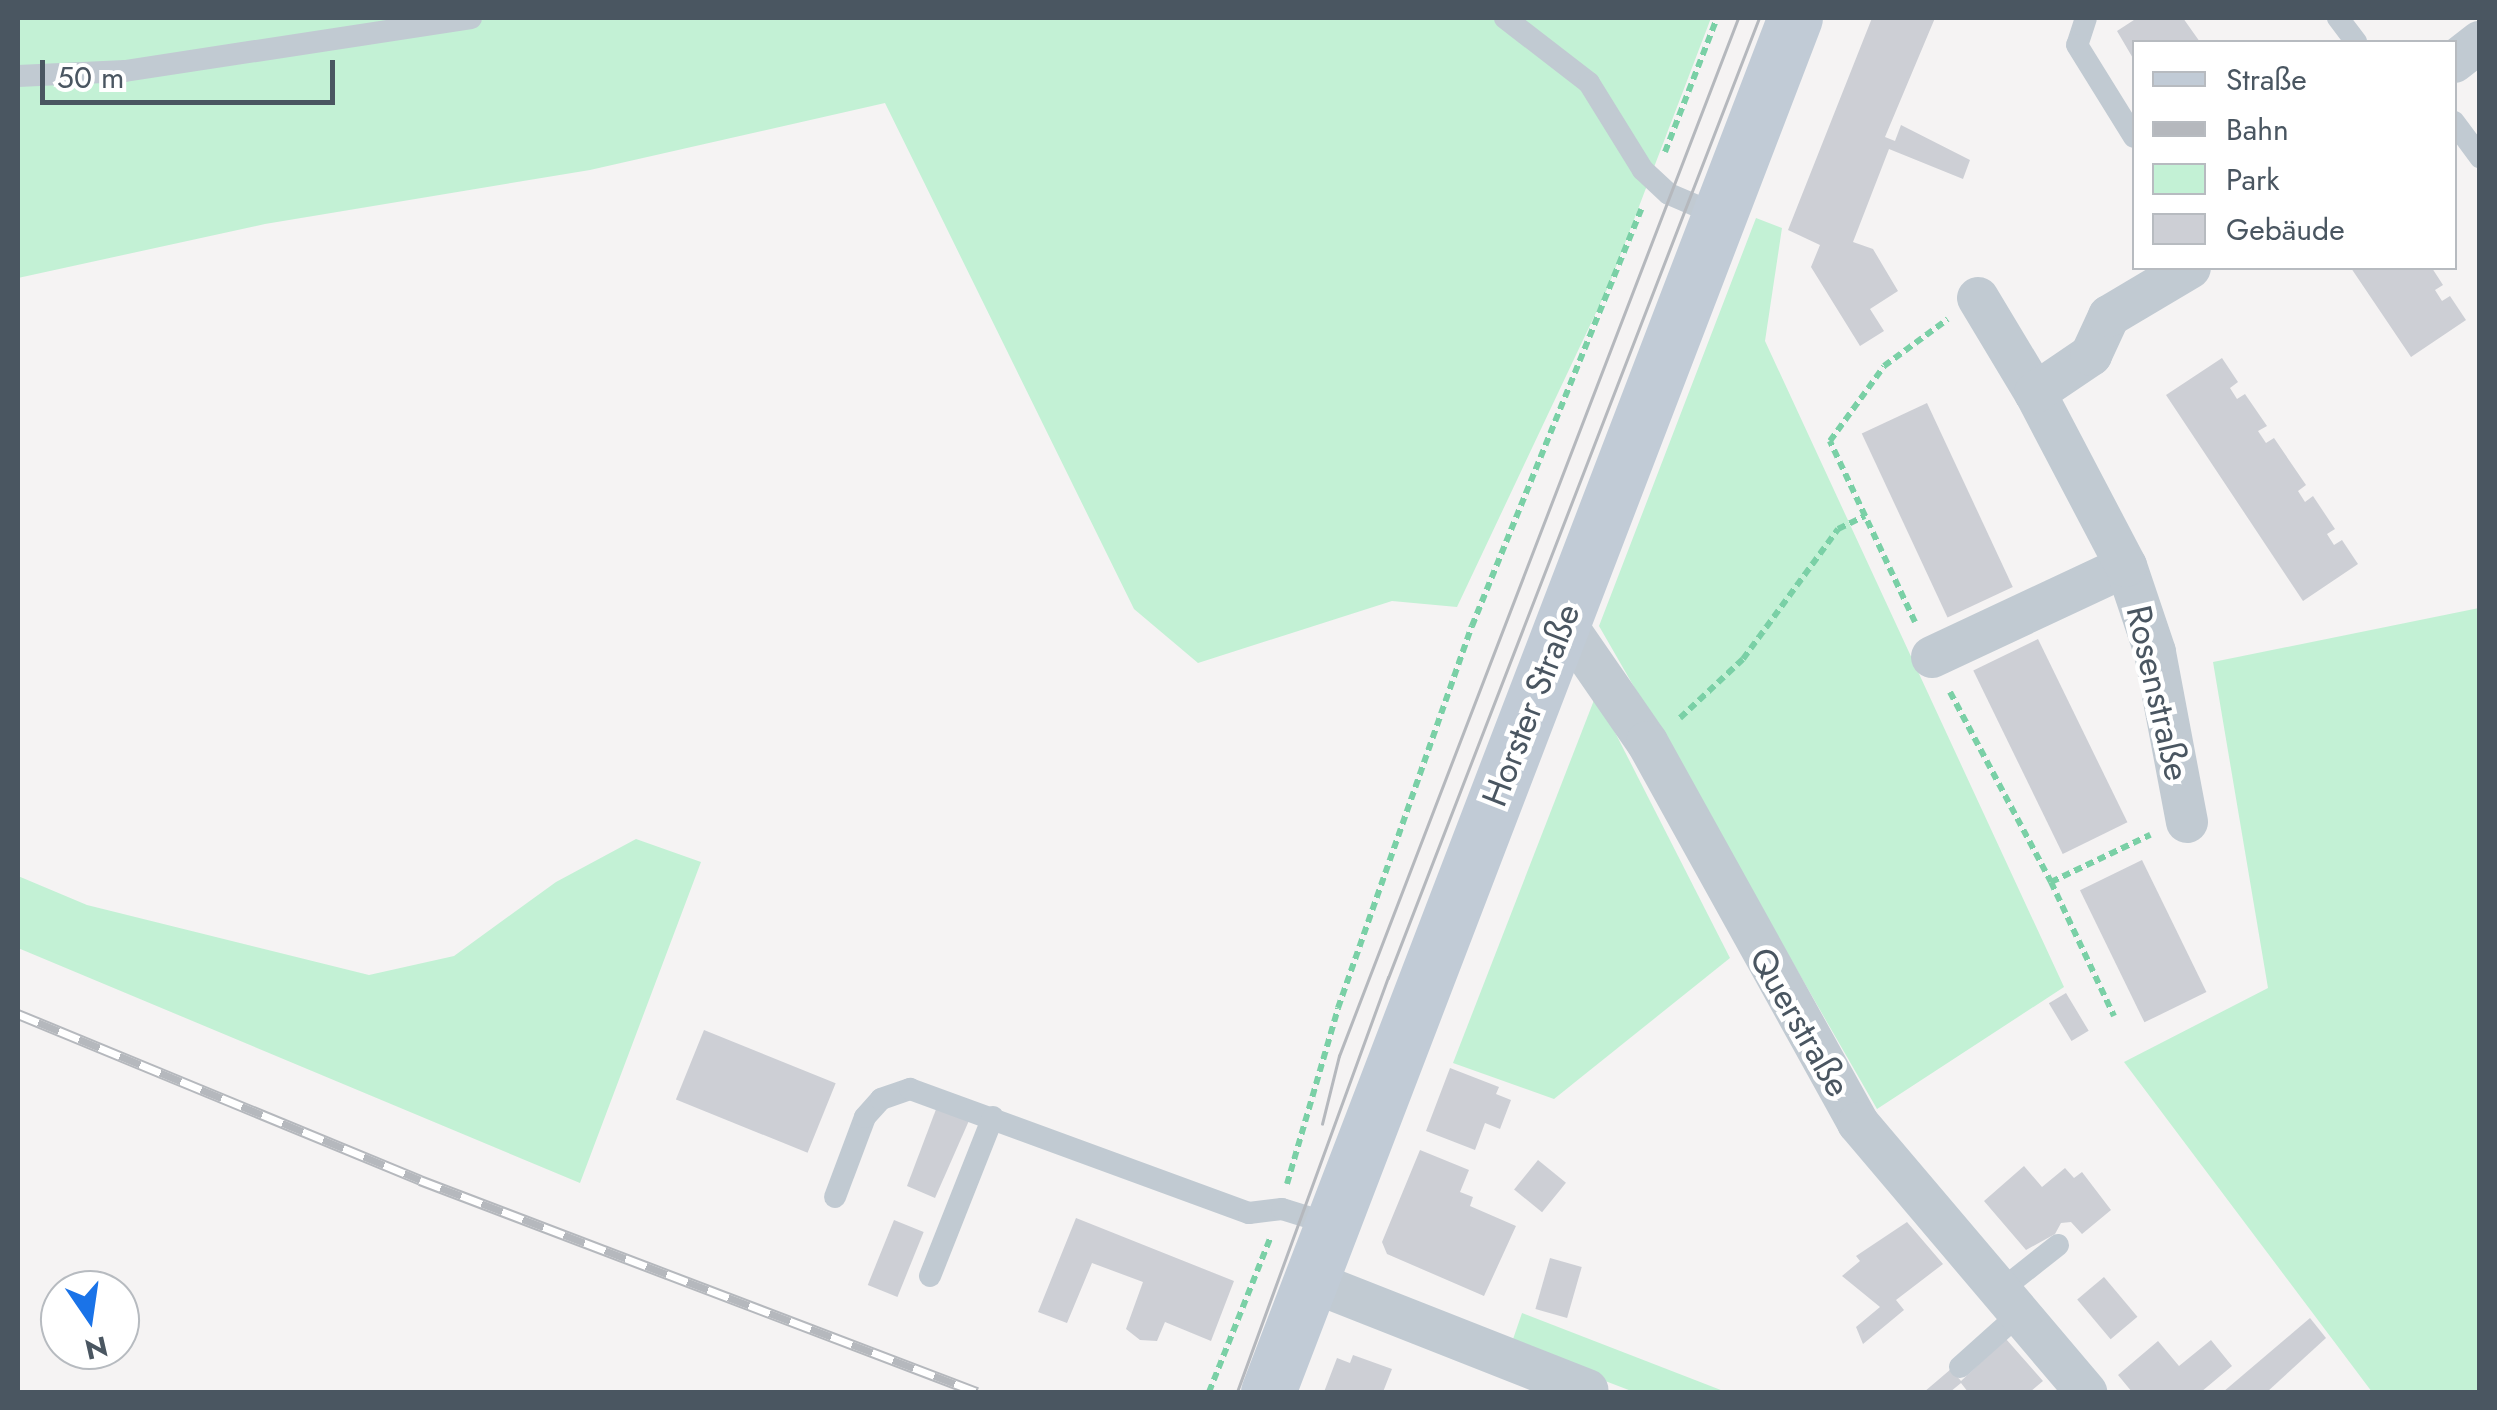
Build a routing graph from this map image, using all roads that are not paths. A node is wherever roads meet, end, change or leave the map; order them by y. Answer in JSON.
{"nodes":[{"id":1,"x":472,"y":18,"type":"edge"},
{"id":2,"x":1505,"y":18,"type":"edge"},
{"id":3,"x":1795,"y":18,"type":"edge"},
{"id":4,"x":2086,"y":18,"type":"edge"},
{"id":5,"x":2338,"y":18,"type":"edge"},
{"id":6,"x":2354,"y":40,"type":"edge"},
{"id":7,"x":2480,"y":42,"type":"edge"},
{"id":8,"x":2457,"y":60,"type":"edge"},
{"id":9,"x":18,"y":76,"type":"edge"},
{"id":10,"x":2457,"y":126,"type":"edge"},
{"id":11,"x":2132,"y":134,"type":"edge"},
{"id":12,"x":2480,"y":157,"type":"edge"},
{"id":13,"x":1718,"y":215,"type":"junction"},
{"id":14,"x":2187,"y":270,"type":"edge"},
{"id":15,"x":1978,"y":298,"type":"dead end"},
{"id":16,"x":2035,"y":393,"type":"junction"},
{"id":17,"x":2126,"y":566,"type":"junction"},
{"id":18,"x":1562,"y":620,"type":"junction"},
{"id":19,"x":1932,"y":657,"type":"dead end"},
{"id":20,"x":2187,"y":822,"type":"road end"},
{"id":21,"x":993,"y":1117,"type":"junction"},
{"id":22,"x":836,"y":1197,"type":"dead end"},
{"id":23,"x":1336,"y":1226,"type":"junction"},
{"id":24,"x":2058,"y":1245,"type":"dead end"},
{"id":25,"x":930,"y":1276,"type":"dead end"},
{"id":26,"x":1313,"y":1282,"type":"junction"},
{"id":27,"x":2009,"y":1302,"type":"junction"},
{"id":28,"x":1960,"y":1367,"type":"dead end"},
{"id":29,"x":1590,"y":1391,"type":"edge"},
{"id":30,"x":1268,"y":1392,"type":"edge"},
{"id":31,"x":2086,"y":1392,"type":"edge"}],
"edges":[{"from":1,"to":9,"type":"lane"},
{"from":2,"to":13,"type":"lane"},
{"from":3,"to":13,"type":"main road","name":"Horster Straße"},
{"from":4,"to":11,"type":"lane"},
{"from":5,"to":6,"type":"lane"},
{"from":7,"to":8,"type":"street"},
{"from":10,"to":12,"type":"lane"},
{"from":13,"to":18,"type":"main road","name":"Horster Straße"},
{"from":14,"to":16,"type":"street"},
{"from":15,"to":16,"type":"street","name":"Rosenstraße"},
{"from":16,"to":17,"type":"street","name":"Rosenstraße"},
{"from":17,"to":19,"type":"street","name":"Rosenstraße"},
{"from":17,"to":20,"type":"street","name":"Rosenstraße"},
{"from":18,"to":23,"type":"main road","name":"Horster Straße"},
{"from":18,"to":27,"type":"street","name":"Querstraße"},
{"from":21,"to":22,"type":"lane"},
{"from":21,"to":23,"type":"lane"},
{"from":21,"to":25,"type":"lane"},
{"from":23,"to":26,"type":"main road","name":"Horster Straße"},
{"from":24,"to":27,"type":"lane"},
{"from":26,"to":29,"type":"street"},
{"from":26,"to":30,"type":"main road","name":"Horster Straße"},
{"from":27,"to":28,"type":"lane"},
{"from":27,"to":31,"type":"street","name":"Querstraße"}]}
